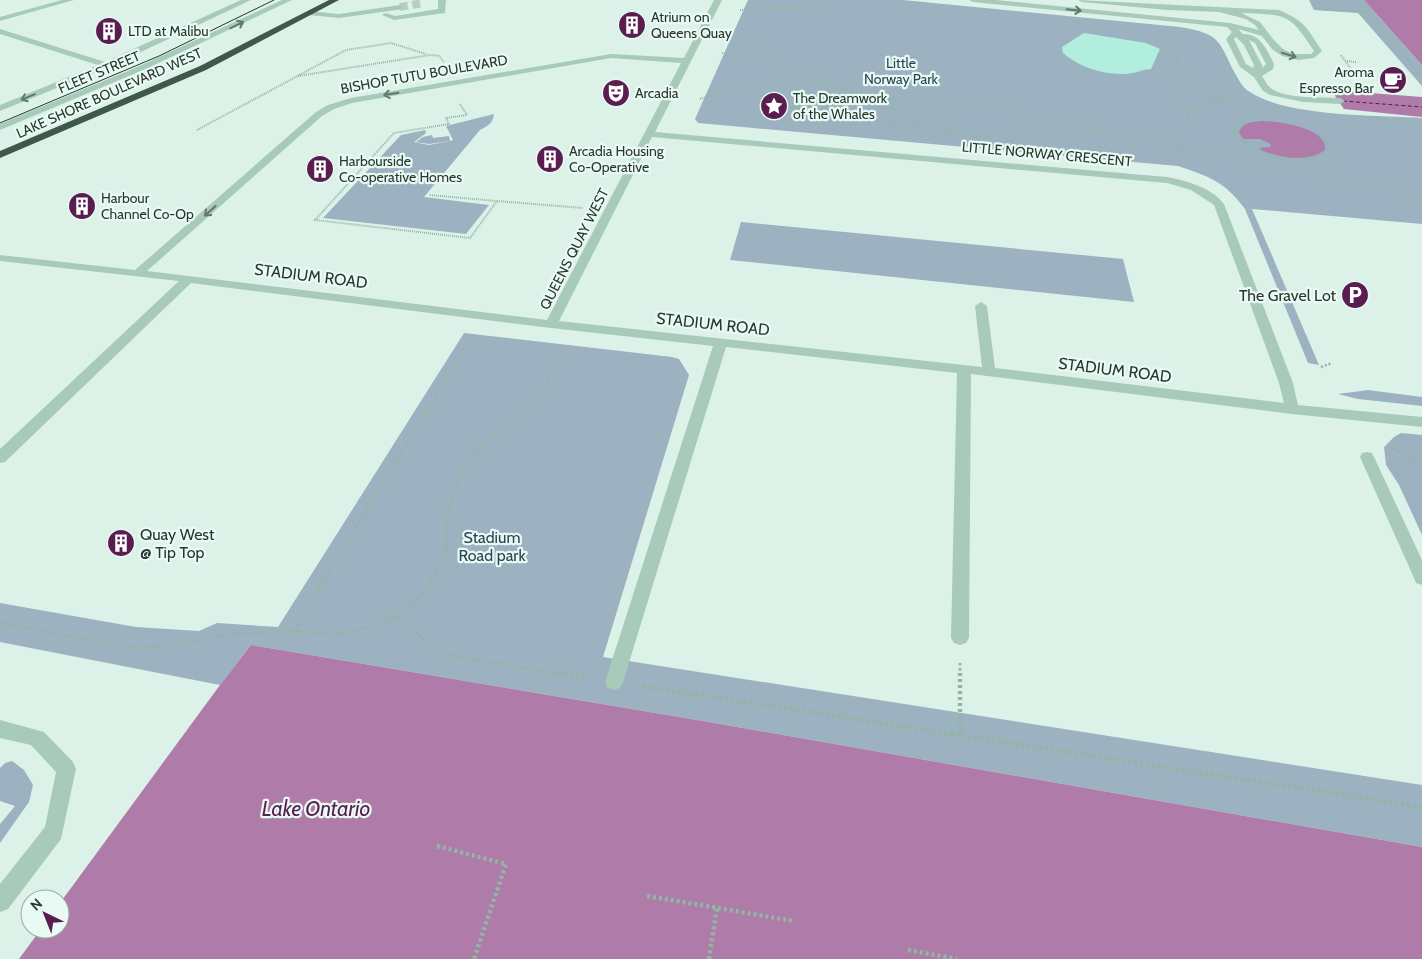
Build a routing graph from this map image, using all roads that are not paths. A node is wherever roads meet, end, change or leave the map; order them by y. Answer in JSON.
{"nodes":[{"id":1,"x":70,"y":0,"type":"edge"},
{"id":2,"x":247,"y":0,"type":"edge"},
{"id":3,"x":288,"y":0,"type":"edge"},
{"id":4,"x":334,"y":0,"type":"edge"},
{"id":5,"x":388,"y":0,"type":"tunnel mouth"},
{"id":6,"x":441,"y":0,"type":"edge"},
{"id":7,"x":718,"y":0,"type":"edge"},
{"id":8,"x":973,"y":0,"type":"edge"},
{"id":9,"x":1082,"y":0,"type":"edge"},
{"id":10,"x":1104,"y":1,"type":"edge"},
{"id":11,"x":1213,"y":1,"type":"dead end"},
{"id":12,"x":432,"y":2,"type":"dead end"},
{"id":13,"x":1166,"y":4,"type":"edge"},
{"id":14,"x":400,"y":7,"type":"tunnel mouth"},
{"id":15,"x":1195,"y":10,"type":"junction"},
{"id":16,"x":373,"y":11,"type":"junction"},
{"id":17,"x":1214,"y":11,"type":"junction"},
{"id":18,"x":1222,"y":11,"type":"junction"},
{"id":19,"x":309,"y":13,"type":"junction"},
{"id":20,"x":0,"y":19,"type":"edge"},
{"id":21,"x":1233,"y":29,"type":"junction"},
{"id":22,"x":0,"y":31,"type":"edge"},
{"id":23,"x":1265,"y":34,"type":"junction"},
{"id":24,"x":688,"y":61,"type":"junction"},
{"id":25,"x":106,"y":65,"type":"junction"},
{"id":26,"x":1257,"y":75,"type":"junction"},
{"id":27,"x":1340,"y":101,"type":"dead end"},
{"id":28,"x":0,"y":108,"type":"edge"},
{"id":29,"x":0,"y":127,"type":"edge"},
{"id":30,"x":649,"y":134,"type":"junction"},
{"id":31,"x":0,"y":155,"type":"edge"},
{"id":32,"x":0,"y":258,"type":"edge"},
{"id":33,"x":137,"y":274,"type":"junction"},
{"id":34,"x":188,"y":279,"type":"junction"},
{"id":35,"x":981,"y":306,"type":"dead end"},
{"id":36,"x":551,"y":324,"type":"junction"},
{"id":37,"x":721,"y":342,"type":"junction"},
{"id":38,"x":964,"y":369,"type":"junction"},
{"id":39,"x":989,"y":373,"type":"junction"},
{"id":40,"x":1292,"y":409,"type":"junction"},
{"id":41,"x":1422,"y":422,"type":"edge"},
{"id":42,"x":1367,"y":457,"type":"dead end"},
{"id":43,"x":0,"y":458,"type":"edge"},
{"id":44,"x":1422,"y":578,"type":"edge"},
{"id":45,"x":960,"y":638,"type":"dead end"},
{"id":46,"x":614,"y":682,"type":"road end"},
{"id":47,"x":0,"y":729,"type":"edge"},
{"id":48,"x":0,"y":901,"type":"edge"}],
"edges":[{"from":1,"to":20,"type":"street"},
{"from":2,"to":25,"type":"street","name":"FLEET STREET"},
{"from":29,"to":3,"type":"street","name":"FLEET STREET","one_way":true},
{"from":4,"to":19,"type":"highway","name":"LAKE SHORE BOULEVARD WEST"},
{"from":5,"to":16,"type":"street"},
{"from":6,"to":12,"type":"street"},
{"from":6,"to":16,"type":"street"},
{"from":7,"to":24,"type":"street","name":"QUEENS QUAY WEST"},
{"from":8,"to":21,"type":"street","one_way":true},
{"from":9,"to":10,"type":"street"},
{"from":10,"to":13,"type":"street"},
{"from":11,"to":17,"type":"street"},
{"from":13,"to":15,"type":"street"},
{"from":14,"to":16,"type":"street"},
{"from":15,"to":17,"type":"street"},
{"from":15,"to":21,"type":"street"},
{"from":16,"to":19,"type":"street"},
{"from":17,"to":18,"type":"street"},
{"from":18,"to":23,"type":"street"},
{"from":23,"to":18,"type":"street","one_way":true},
{"from":19,"to":31,"type":"highway","name":"LAKE SHORE BOULEVARD WEST"},
{"from":21,"to":23,"type":"street"},
{"from":21,"to":26,"type":"street"},
{"from":21,"to":26,"type":"street"},
{"from":21,"to":26,"type":"street"},
{"from":22,"to":25,"type":"street"},
{"from":24,"to":30,"type":"street","name":"QUEENS QUAY WEST"},
{"from":24,"to":33,"type":"street","name":"BISHOP TUTU BOULEVARD","one_way":true},
{"from":25,"to":28,"type":"street","name":"FLEET STREET","one_way":true},
{"from":26,"to":27,"type":"street"},
{"from":30,"to":36,"type":"street","name":"QUEENS QUAY WEST"},
{"from":30,"to":40,"type":"street","name":"LITTLE NORWAY CRESCENT"},
{"from":32,"to":33,"type":"street","name":"STADIUM ROAD"},
{"from":33,"to":34,"type":"street","name":"STADIUM ROAD"},
{"from":34,"to":36,"type":"street","name":"STADIUM ROAD"},
{"from":34,"to":43,"type":"street"},
{"from":35,"to":39,"type":"street"},
{"from":36,"to":37,"type":"street","name":"STADIUM ROAD"},
{"from":37,"to":38,"type":"street","name":"STADIUM ROAD"},
{"from":37,"to":46,"type":"street"},
{"from":38,"to":39,"type":"street","name":"STADIUM ROAD"},
{"from":38,"to":45,"type":"street"},
{"from":39,"to":40,"type":"street","name":"STADIUM ROAD"},
{"from":40,"to":41,"type":"street","name":"STADIUM ROAD"},
{"from":42,"to":44,"type":"street"},
{"from":47,"to":48,"type":"street"}]}
